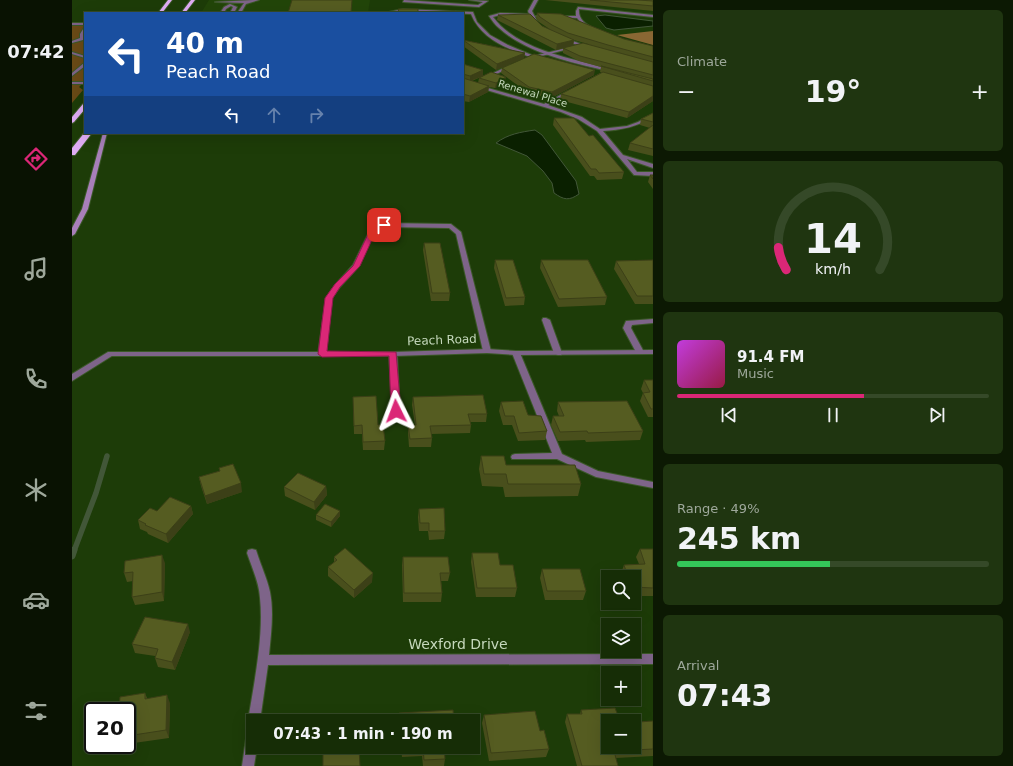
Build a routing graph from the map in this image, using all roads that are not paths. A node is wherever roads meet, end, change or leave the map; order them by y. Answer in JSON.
{"nodes":[{"id":1,"x":170,"y":0,"type":"edge"},
{"id":2,"x":193,"y":0,"type":"edge"},
{"id":3,"x":257,"y":0,"type":"edge"},
{"id":4,"x":471,"y":0,"type":"edge"},
{"id":5,"x":536,"y":0,"type":"edge"},
{"id":6,"x":218,"y":1,"type":"edge"},
{"id":7,"x":250,"y":1,"type":"edge"},
{"id":8,"x":404,"y":1,"type":"dead end"},
{"id":9,"x":581,"y":4,"type":"dead end"},
{"id":10,"x":578,"y":8,"type":"junction"},
{"id":11,"x":161,"y":12,"type":"edge"},
{"id":12,"x":184,"y":12,"type":"edge"},
{"id":13,"x":223,"y":12,"type":"edge"},
{"id":14,"x":233,"y":12,"type":"edge"},
{"id":15,"x":240,"y":12,"type":"edge"},
{"id":16,"x":392,"y":12,"type":"edge"},
{"id":17,"x":449,"y":12,"type":"edge"},
{"id":18,"x":464,"y":13,"type":"edge"},
{"id":19,"x":531,"y":15,"type":"junction"},
{"id":20,"x":653,"y":16,"type":"edge"},
{"id":21,"x":578,"y":17,"type":"junction"},
{"id":22,"x":72,"y":24,"type":"edge"},
{"id":23,"x":84,"y":25,"type":"edge"},
{"id":24,"x":540,"y":26,"type":"edge"},
{"id":25,"x":84,"y":28,"type":"edge"},
{"id":26,"x":598,"y":32,"type":"edge"},
{"id":27,"x":559,"y":37,"type":"edge"},
{"id":28,"x":72,"y":42,"type":"edge"},
{"id":29,"x":581,"y":46,"type":"junction"},
{"id":30,"x":592,"y":49,"type":"edge"},
{"id":31,"x":72,"y":53,"type":"edge"},
{"id":32,"x":550,"y":53,"type":"junction"},
{"id":33,"x":84,"y":56,"type":"edge"},
{"id":34,"x":536,"y":56,"type":"junction"},
{"id":35,"x":526,"y":59,"type":"edge"},
{"id":36,"x":551,"y":60,"type":"edge"},
{"id":37,"x":519,"y":62,"type":"edge"},
{"id":38,"x":557,"y":62,"type":"edge"},
{"id":39,"x":84,"y":65,"type":"edge"},
{"id":40,"x":571,"y":66,"type":"edge"},
{"id":41,"x":613,"y":72,"type":"edge"},
{"id":42,"x":72,"y":75,"type":"edge"},
{"id":43,"x":464,"y":82,"type":"edge"},
{"id":44,"x":72,"y":83,"type":"edge"},
{"id":45,"x":84,"y":83,"type":"edge"},
{"id":46,"x":471,"y":84,"type":"junction"},
{"id":47,"x":577,"y":88,"type":"edge"},
{"id":48,"x":546,"y":105,"type":"junction"},
{"id":49,"x":84,"y":106,"type":"edge"},
{"id":50,"x":653,"y":115,"type":"edge"},
{"id":51,"x":72,"y":121,"type":"edge"},
{"id":52,"x":599,"y":130,"type":"junction"},
{"id":53,"x":87,"y":134,"type":"edge"},
{"id":54,"x":105,"y":134,"type":"edge"},
{"id":55,"x":72,"y":153,"type":"edge"},
{"id":56,"x":621,"y":156,"type":"junction"},
{"id":57,"x":653,"y":166,"type":"edge"},
{"id":58,"x":653,"y":174,"type":"edge"},
{"id":59,"x":72,"y":234,"type":"edge"},
{"id":60,"x":546,"y":320,"type":"dead end"},
{"id":61,"x":653,"y":321,"type":"edge"},
{"id":62,"x":487,"y":351,"type":"junction"},
{"id":63,"x":640,"y":352,"type":"junction"},
{"id":64,"x":653,"y":352,"type":"edge"},
{"id":65,"x":516,"y":353,"type":"junction"},
{"id":66,"x":558,"y":353,"type":"junction"},
{"id":67,"x":322,"y":354,"type":"junction"},
{"id":68,"x":393,"y":354,"type":"junction"},
{"id":69,"x":72,"y":378,"type":"edge"},
{"id":70,"x":396,"y":411,"type":"dead end"},
{"id":71,"x":558,"y":456,"type":"junction"},
{"id":72,"x":515,"y":457,"type":"dead end"},
{"id":73,"x":653,"y":485,"type":"edge"},
{"id":74,"x":252,"y":553,"type":"dead end"},
{"id":75,"x":653,"y":659,"type":"edge"},
{"id":76,"x":263,"y":660,"type":"junction"},
{"id":77,"x":255,"y":714,"type":"edge"},
{"id":78,"x":250,"y":754,"type":"edge"},
{"id":79,"x":248,"y":766,"type":"edge"}],
"edges":[{"from":1,"to":11,"type":"highway"},
{"from":2,"to":12,"type":"highway"},
{"from":3,"to":7,"type":"street"},
{"from":4,"to":8,"type":"street"},
{"from":5,"to":19,"type":"street"},
{"from":6,"to":7,"type":"street"},
{"from":7,"to":15,"type":"street"},
{"from":9,"to":10,"type":"street"},
{"from":10,"to":20,"type":"street"},
{"from":10,"to":21,"type":"street"},
{"from":13,"to":14,"type":"street"},
{"from":16,"to":17,"type":"street"},
{"from":18,"to":34,"type":"street"},
{"from":19,"to":21,"type":"street"},
{"from":19,"to":24,"type":"street"},
{"from":19,"to":32,"type":"street"},
{"from":21,"to":26,"type":"street"},
{"from":22,"to":23,"type":"street"},
{"from":25,"to":28,"type":"street"},
{"from":27,"to":29,"type":"street"},
{"from":29,"to":30,"type":"street"},
{"from":29,"to":32,"type":"street"},
{"from":31,"to":33,"type":"street"},
{"from":32,"to":34,"type":"street"},
{"from":32,"to":41,"type":"street"},
{"from":34,"to":35,"type":"street"},
{"from":34,"to":36,"type":"street"},
{"from":37,"to":46,"type":"street"},
{"from":38,"to":40,"type":"street"},
{"from":39,"to":42,"type":"street"},
{"from":43,"to":46,"type":"street","name":"Renewal Place"},
{"from":44,"to":45,"type":"street"},
{"from":46,"to":48,"type":"street","name":"Renewal Place"},
{"from":47,"to":48,"type":"street"},
{"from":48,"to":52,"type":"street","name":"Renewal Place"},
{"from":49,"to":51,"type":"highway"},
{"from":50,"to":52,"type":"street"},
{"from":52,"to":56,"type":"street","name":"Renewal Place"},
{"from":53,"to":55,"type":"highway"},
{"from":54,"to":59,"type":"main road"},
{"from":56,"to":57,"type":"street"},
{"from":56,"to":58,"type":"street","name":"Renewal Place"},
{"from":60,"to":66,"type":"street"},
{"from":61,"to":63,"type":"street"},
{"from":62,"to":65,"type":"street","name":"Peach Road"},
{"from":62,"to":67,"type":"street"},
{"from":62,"to":68,"type":"street","name":"Peach Road"},
{"from":63,"to":64,"type":"street","name":"Peach Road"},
{"from":63,"to":66,"type":"street","name":"Peach Road"},
{"from":65,"to":66,"type":"street","name":"Peach Road"},
{"from":65,"to":71,"type":"street"},
{"from":67,"to":68,"type":"street","name":"Peach Road"},
{"from":67,"to":69,"type":"street","name":"Peach Road"},
{"from":68,"to":70,"type":"street"},
{"from":71,"to":72,"type":"street"},
{"from":71,"to":73,"type":"street"},
{"from":74,"to":76,"type":"street"},
{"from":75,"to":76,"type":"street","name":"Wexford Drive"},
{"from":76,"to":77,"type":"street"},
{"from":78,"to":79,"type":"street"}]}
